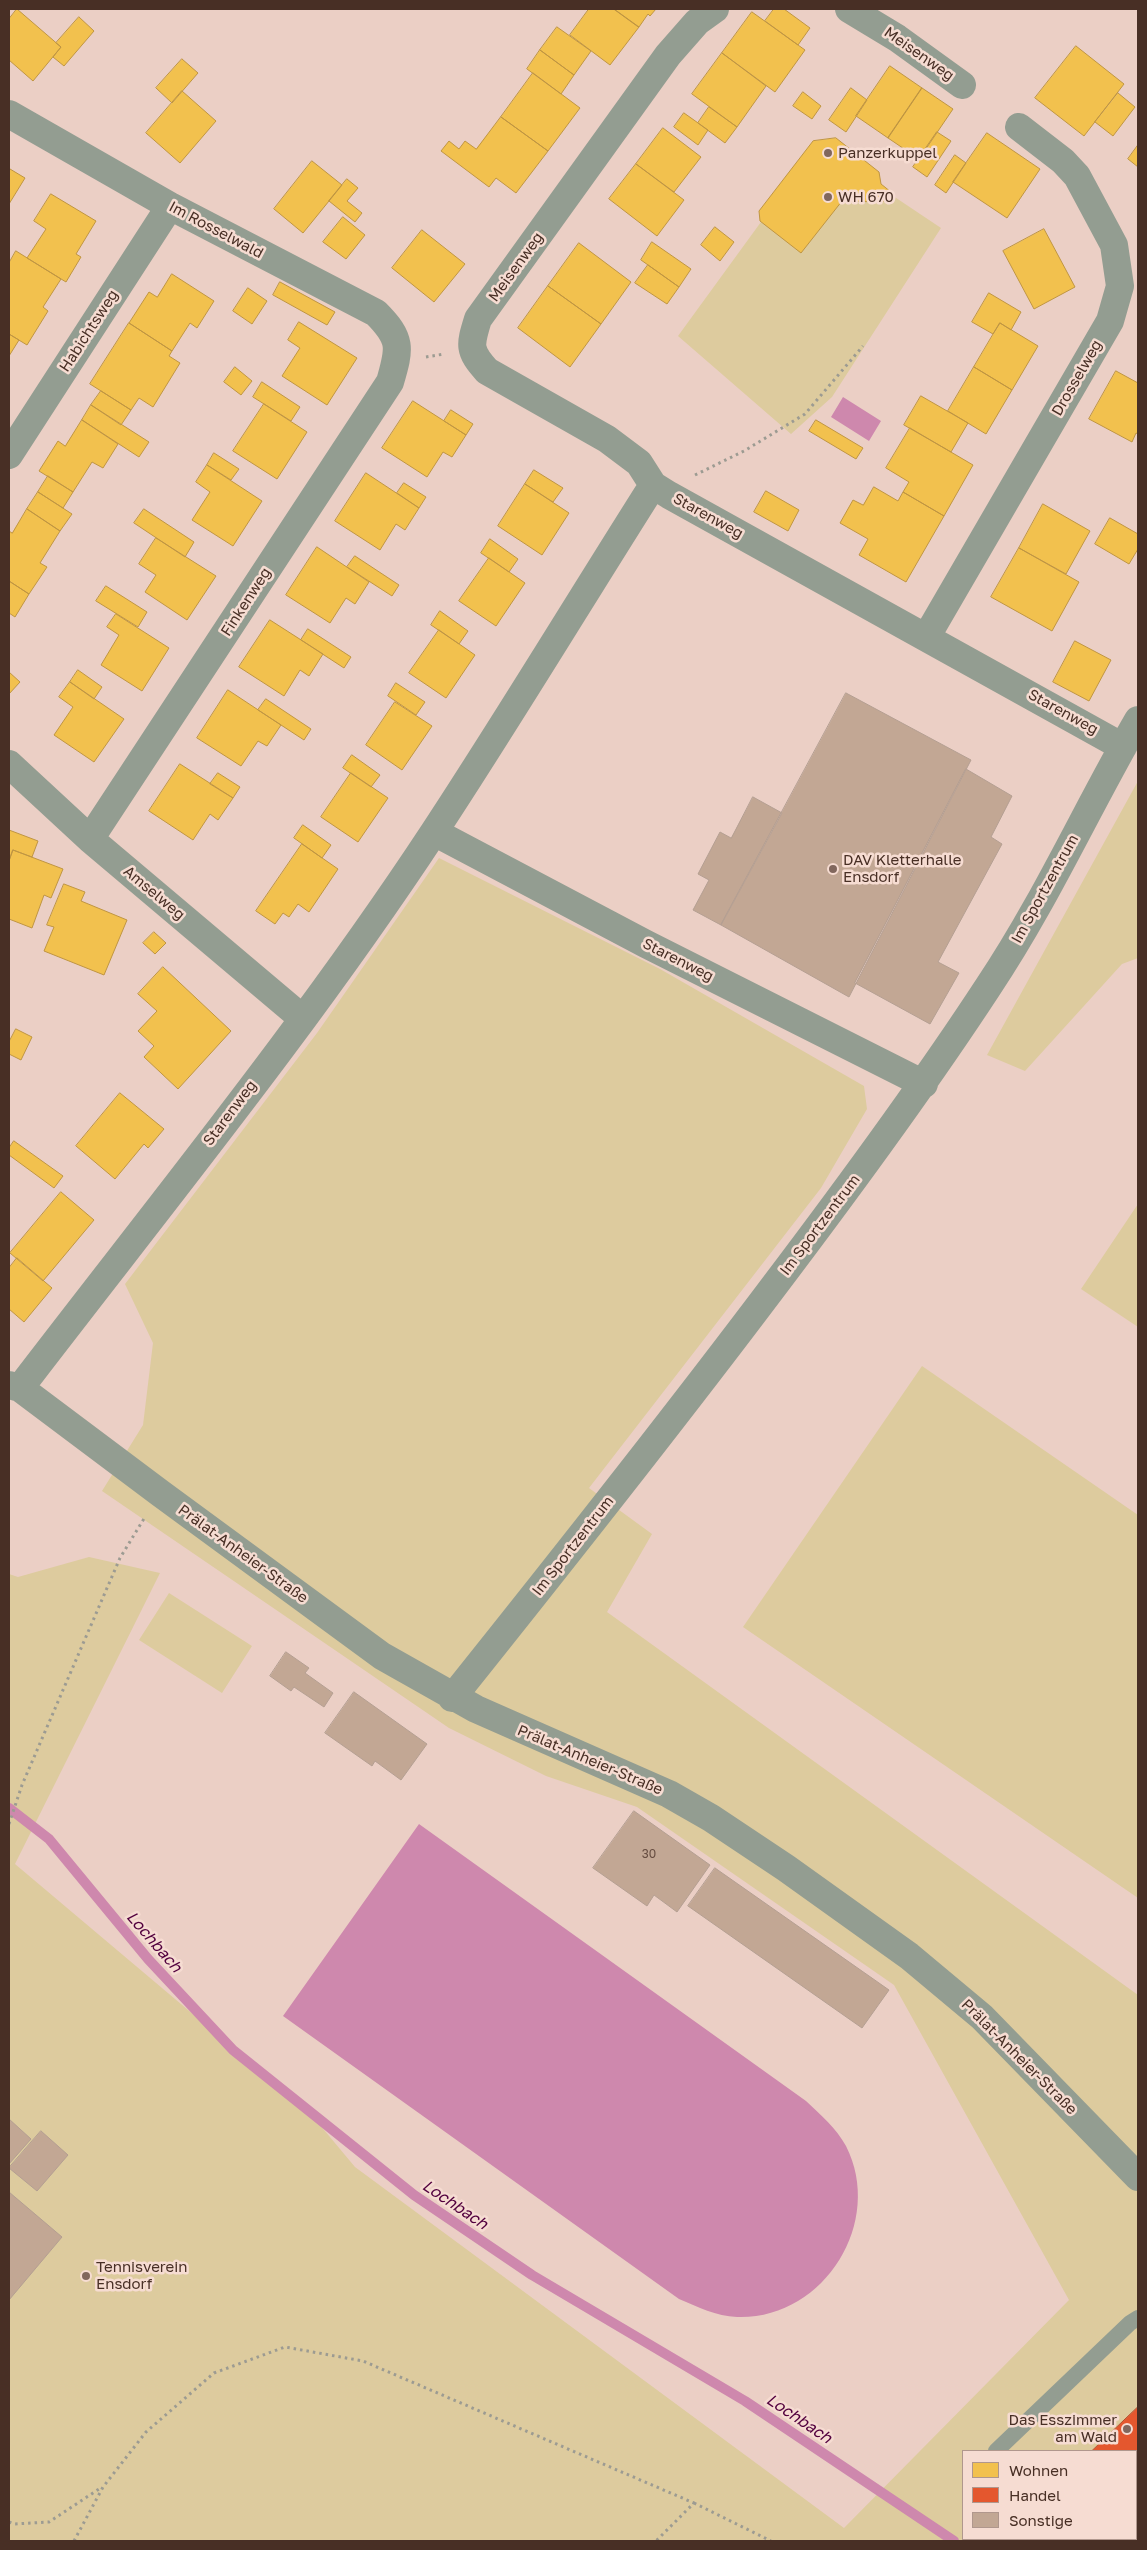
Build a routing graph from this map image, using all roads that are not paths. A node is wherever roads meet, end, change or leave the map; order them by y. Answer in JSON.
{"nodes":[{"id":1,"x":715,"y":9,"type":"edge"},
{"id":2,"x":849,"y":9,"type":"edge"},
{"id":3,"x":962,"y":85,"type":"dead end"},
{"id":4,"x":9,"y":114,"type":"edge"},
{"id":5,"x":1019,"y":127,"type":"dead end"},
{"id":6,"x":170,"y":206,"type":"junction"},
{"id":7,"x":396,"y":362,"type":"joint"},
{"id":8,"x":9,"y":455,"type":"edge"},
{"id":9,"x":661,"y":490,"type":"junction"},
{"id":10,"x":927,"y":636,"type":"junction"},
{"id":11,"x":1138,"y":720,"type":"edge"},
{"id":12,"x":1123,"y":747,"type":"junction"},
{"id":13,"x":9,"y":764,"type":"edge"},
{"id":14,"x":434,"y":832,"type":"junction"},
{"id":15,"x":90,"y":839,"type":"junction"},
{"id":16,"x":302,"y":1018,"type":"junction"},
{"id":17,"x":924,"y":1084,"type":"junction"},
{"id":18,"x":14,"y":1386,"type":"edge"},
{"id":19,"x":452,"y":1698,"type":"junction"},
{"id":20,"x":1138,"y":2177,"type":"edge"},
{"id":21,"x":1138,"y":2318,"type":"edge"},
{"id":22,"x":997,"y":2450,"type":"edge"}],
"edges":[{"from":1,"to":9,"type":"street","name":"Meisenweg"},
{"from":2,"to":3,"type":"street","name":"Meisenweg"},
{"from":4,"to":6,"type":"street","name":"Im Rosselwald"},
{"from":5,"to":10,"type":"street","name":"Drosselweg"},
{"from":6,"to":7,"type":"street","name":"Im Rosselwald"},
{"from":6,"to":8,"type":"street","name":"Habichtsweg"},
{"from":7,"to":15,"type":"street","name":"Finkenweg"},
{"from":9,"to":10,"type":"street","name":"Starenweg"},
{"from":9,"to":14,"type":"street","name":"Starenweg"},
{"from":10,"to":12,"type":"street","name":"Starenweg"},
{"from":11,"to":12,"type":"street","name":"Im Sportzentrum"},
{"from":12,"to":17,"type":"street","name":"Im Sportzentrum"},
{"from":13,"to":15,"type":"street","name":"Amselweg"},
{"from":14,"to":16,"type":"street","name":"Starenweg"},
{"from":14,"to":17,"type":"street","name":"Starenweg"},
{"from":15,"to":16,"type":"street","name":"Amselweg"},
{"from":16,"to":18,"type":"street","name":"Starenweg"},
{"from":17,"to":19,"type":"street","name":"Im Sportzentrum"},
{"from":18,"to":19,"type":"street","name":"Prälat-Anheier-Straße"},
{"from":19,"to":20,"type":"street","name":"Prälat-Anheier-Straße"},
{"from":21,"to":22,"type":"lane"}]}
